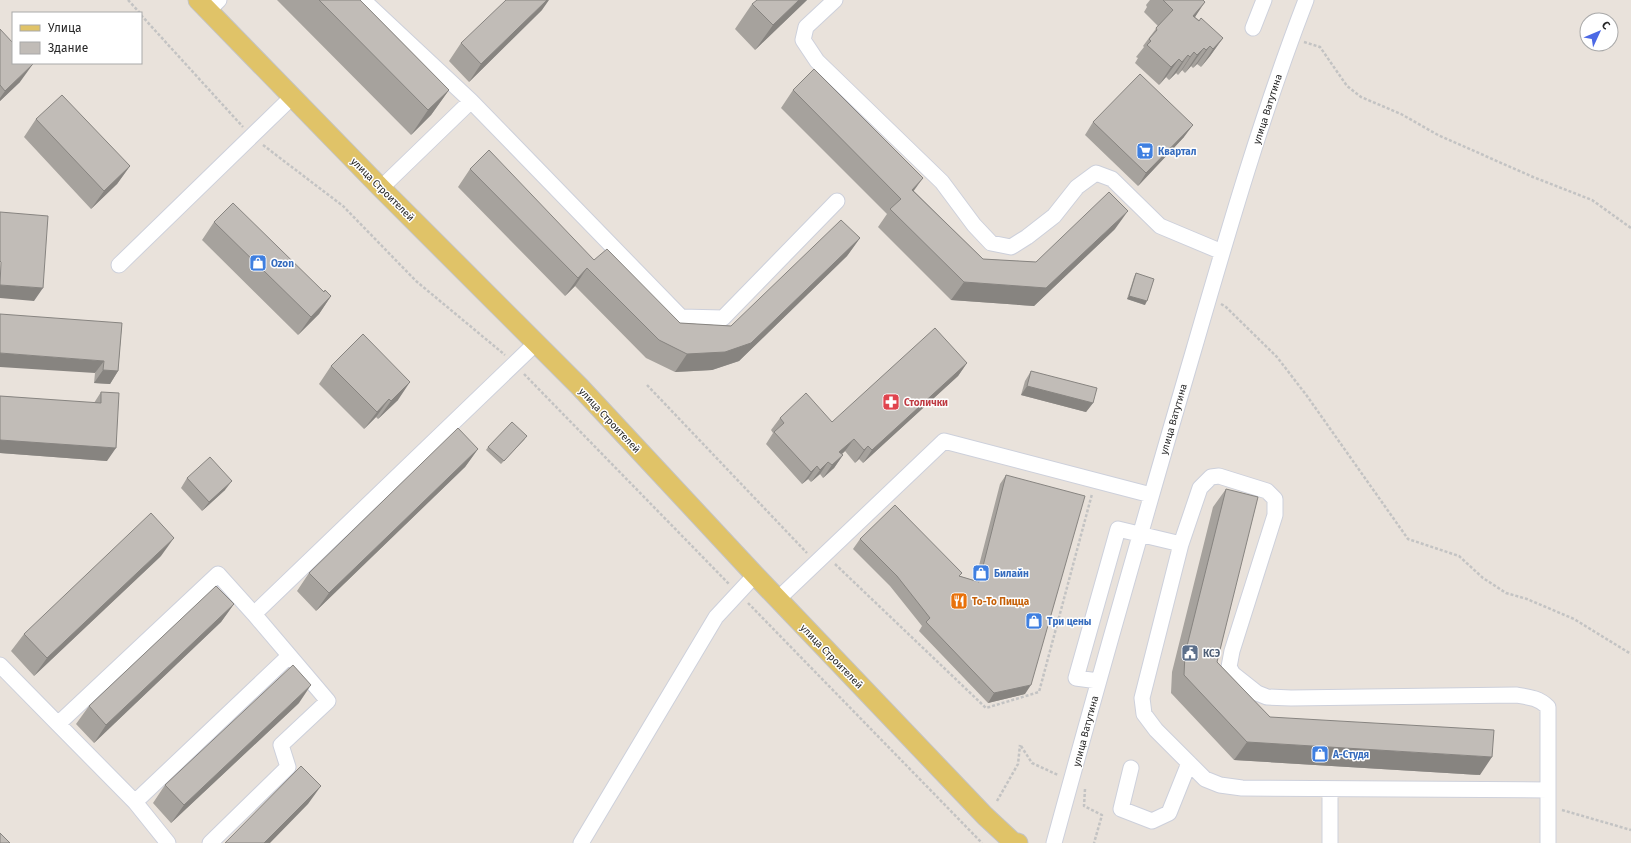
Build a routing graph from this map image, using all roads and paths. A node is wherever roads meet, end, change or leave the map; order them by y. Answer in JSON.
{"nodes":[{"id":1,"x":128,"y":0,"type":"edge"},
{"id":2,"x":363,"y":0,"type":"edge"},
{"id":3,"x":835,"y":0,"type":"edge"},
{"id":4,"x":1264,"y":0,"type":"edge"},
{"id":5,"x":1306,"y":0,"type":"edge"},
{"id":6,"x":209,"y":4,"type":"edge"},
{"id":7,"x":138,"y":12,"type":"edge"},
{"id":8,"x":142,"y":16,"type":"edge"},
{"id":9,"x":1253,"y":28,"type":"dead end"},
{"id":10,"x":1291,"y":39,"type":"junction"},
{"id":11,"x":292,"y":97,"type":"junction"},
{"id":12,"x":471,"y":101,"type":"junction"},
{"id":13,"x":252,"y":136,"type":"junction"},
{"id":14,"x":381,"y":188,"type":"junction"},
{"id":15,"x":837,"y":201,"type":"dead end"},
{"id":16,"x":1631,"y":228,"type":"edge"},
{"id":17,"x":1222,"y":252,"type":"junction"},
{"id":18,"x":119,"y":265,"type":"dead end"},
{"id":19,"x":1209,"y":297,"type":"junction"},
{"id":20,"x":536,"y":343,"type":"junction"},
{"id":21,"x":514,"y":364,"type":"junction"},
{"id":22,"x":647,"y":385,"type":"dead end"},
{"id":23,"x":1096,"y":480,"type":"junction"},
{"id":24,"x":1151,"y":495,"type":"junction"},
{"id":25,"x":1141,"y":534,"type":"junction"},
{"id":26,"x":1181,"y":544,"type":"junction"},
{"id":27,"x":818,"y":559,"type":"junction"},
{"id":28,"x":755,"y":575,"type":"junction"},
{"id":29,"x":778,"y":599,"type":"junction"},
{"id":30,"x":254,"y":614,"type":"junction"},
{"id":31,"x":1631,"y":654,"type":"edge"},
{"id":32,"x":289,"y":656,"type":"junction"},
{"id":33,"x":0,"y":665,"type":"edge"},
{"id":34,"x":1098,"y":681,"type":"junction"},
{"id":35,"x":58,"y":724,"type":"junction"},
{"id":36,"x":1189,"y":763,"type":"junction"},
{"id":37,"x":1131,"y":768,"type":"dead end"},
{"id":38,"x":1058,"y":775,"type":"dead end"},
{"id":39,"x":1086,"y":782,"type":"dead end"},
{"id":40,"x":1330,"y":789,"type":"junction"},
{"id":41,"x":1548,"y":790,"type":"junction"},
{"id":42,"x":997,"y":801,"type":"dead end"},
{"id":43,"x":135,"y":802,"type":"junction"},
{"id":44,"x":1548,"y":805,"type":"junction"},
{"id":45,"x":1631,"y":830,"type":"edge"},
{"id":46,"x":168,"y":843,"type":"edge"},
{"id":47,"x":210,"y":843,"type":"edge"},
{"id":48,"x":581,"y":843,"type":"edge"},
{"id":49,"x":1018,"y":843,"type":"edge"},
{"id":50,"x":1054,"y":843,"type":"edge"},
{"id":51,"x":1094,"y":843,"type":"edge"},
{"id":52,"x":1330,"y":843,"type":"edge"},
{"id":53,"x":1548,"y":843,"type":"edge"}],
"edges":[{"from":1,"to":7,"type":"path"},
{"from":2,"to":12,"type":"street"},
{"from":3,"to":17,"type":"street"},
{"from":4,"to":9,"type":"street"},
{"from":5,"to":10,"type":"street","name":"улица Ватутина"},
{"from":6,"to":11,"type":"main road","name":"улица Строителей"},
{"from":8,"to":13,"type":"path"},
{"from":10,"to":16,"type":"path"},
{"from":10,"to":17,"type":"street","name":"улица Ватутина"},
{"from":11,"to":13,"type":"street"},
{"from":11,"to":14,"type":"main road","name":"улица Строителей"},
{"from":12,"to":14,"type":"street"},
{"from":12,"to":15,"type":"street"},
{"from":13,"to":18,"type":"street"},
{"from":13,"to":21,"type":"path"},
{"from":14,"to":20,"type":"main road","name":"улица Строителей"},
{"from":17,"to":19,"type":"street","name":"улица Ватутина"},
{"from":19,"to":24,"type":"street","name":"улица Ватутина"},
{"from":19,"to":31,"type":"path"},
{"from":20,"to":21,"type":"street"},
{"from":20,"to":28,"type":"main road","name":"улица Строителей"},
{"from":21,"to":30,"type":"street"},
{"from":22,"to":27,"type":"path"},
{"from":23,"to":24,"type":"street"},
{"from":23,"to":27,"type":"street"},
{"from":23,"to":27,"type":"path"},
{"from":24,"to":25,"type":"street","name":"улица Ватутина"},
{"from":25,"to":26,"type":"street"},
{"from":25,"to":34,"type":"street","name":"улица Ватутина"},
{"from":25,"to":34,"type":"street"},
{"from":26,"to":36,"type":"street"},
{"from":26,"to":41,"type":"street"},
{"from":27,"to":29,"type":"street"},
{"from":28,"to":29,"type":"main road","name":"улица Строителей"},
{"from":28,"to":48,"type":"street"},
{"from":29,"to":49,"type":"main road","name":"улица Строителей"},
{"from":30,"to":32,"type":"street"},
{"from":30,"to":35,"type":"street"},
{"from":32,"to":43,"type":"street"},
{"from":32,"to":47,"type":"street"},
{"from":33,"to":35,"type":"street"},
{"from":34,"to":50,"type":"street","name":"улица Ватутина"},
{"from":35,"to":43,"type":"street"},
{"from":36,"to":37,"type":"street"},
{"from":36,"to":40,"type":"street"},
{"from":38,"to":42,"type":"path"},
{"from":39,"to":51,"type":"path"},
{"from":40,"to":41,"type":"street"},
{"from":40,"to":52,"type":"street"},
{"from":41,"to":44,"type":"street"},
{"from":43,"to":46,"type":"street"},
{"from":44,"to":45,"type":"path"},
{"from":44,"to":53,"type":"street"}]}
